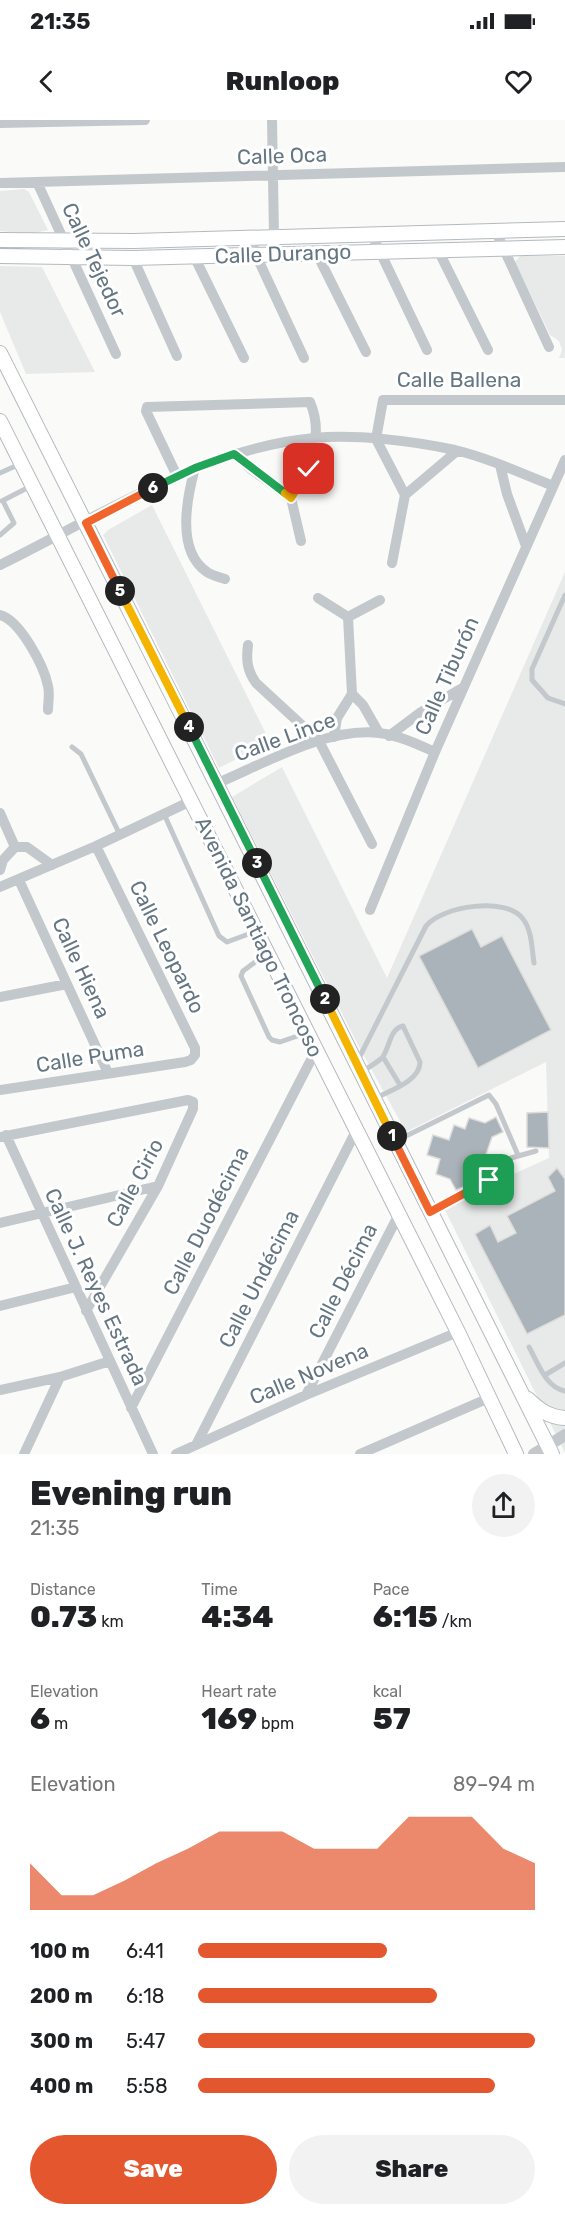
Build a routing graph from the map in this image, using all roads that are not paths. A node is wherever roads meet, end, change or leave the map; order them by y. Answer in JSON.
{"nodes":[{"id":1,"x":145,"y":120,"type":"edge"},
{"id":2,"x":272,"y":120,"type":"edge"},
{"id":3,"x":0,"y":123,"type":"edge"},
{"id":4,"x":565,"y":167,"type":"edge"},
{"id":5,"x":272,"y":176,"type":"junction"},
{"id":6,"x":37,"y":182,"type":"junction"},
{"id":7,"x":0,"y":183,"type":"edge"},
{"id":8,"x":565,"y":229,"type":"edge"},
{"id":9,"x":496,"y":232,"type":"junction"},
{"id":10,"x":372,"y":235,"type":"junction"},
{"id":11,"x":274,"y":236,"type":"junction"},
{"id":12,"x":251,"y":238,"type":"junction"},
{"id":13,"x":0,"y":240,"type":"edge"},
{"id":14,"x":63,"y":242,"type":"junction"},
{"id":15,"x":503,"y":247,"type":"junction"},
{"id":16,"x":565,"y":247,"type":"edge"},
{"id":17,"x":438,"y":250,"type":"junction"},
{"id":18,"x":378,"y":251,"type":"junction"},
{"id":19,"x":276,"y":254,"type":"junction"},
{"id":20,"x":317,"y":254,"type":"junction"},
{"id":21,"x":256,"y":255,"type":"junction"},
{"id":22,"x":0,"y":256,"type":"edge"},
{"id":23,"x":194,"y":256,"type":"junction"},
{"id":24,"x":70,"y":257,"type":"junction"},
{"id":25,"x":133,"y":258,"type":"junction"},
{"id":26,"x":549,"y":347,"type":"dead end"},
{"id":27,"x":427,"y":350,"type":"dead end"},
{"id":28,"x":488,"y":350,"type":"dead end"},
{"id":29,"x":366,"y":352,"type":"dead end"},
{"id":30,"x":0,"y":353,"type":"edge"},
{"id":31,"x":116,"y":354,"type":"dead end"},
{"id":32,"x":177,"y":356,"type":"dead end"},
{"id":33,"x":244,"y":358,"type":"dead end"},
{"id":34,"x":304,"y":358,"type":"dead end"},
{"id":35,"x":565,"y":400,"type":"edge"},
{"id":36,"x":0,"y":421,"type":"edge"},
{"id":37,"x":315,"y":438,"type":"junction"},
{"id":38,"x":376,"y":439,"type":"junction"},
{"id":39,"x":457,"y":451,"type":"junction"},
{"id":40,"x":234,"y":454,"type":"junction"},
{"id":41,"x":565,"y":460,"type":"edge"},
{"id":42,"x":21,"y":463,"type":"junction"},
{"id":43,"x":500,"y":465,"type":"junction"},
{"id":44,"x":195,"y":468,"type":"junction"},
{"id":45,"x":0,"y":473,"type":"edge"},
{"id":46,"x":177,"y":476,"type":"junction"},
{"id":47,"x":33,"y":486,"type":"junction"},
{"id":48,"x":553,"y":486,"type":"junction"},
{"id":49,"x":405,"y":495,"type":"junction"},
{"id":50,"x":291,"y":498,"type":"junction"},
{"id":51,"x":1,"y":502,"type":"edge"},
{"id":52,"x":86,"y":523,"type":"junction"},
{"id":53,"x":0,"y":535,"type":"edge"},
{"id":54,"x":59,"y":536,"type":"junction"},
{"id":55,"x":301,"y":541,"type":"dead end"},
{"id":56,"x":526,"y":546,"type":"junction"},
{"id":57,"x":392,"y":563,"type":"dead end"},
{"id":58,"x":0,"y":565,"type":"edge"},
{"id":59,"x":225,"y":579,"type":"dead end"},
{"id":60,"x":565,"y":595,"type":"edge"},
{"id":61,"x":318,"y":598,"type":"dead end"},
{"id":62,"x":380,"y":600,"type":"dead end"},
{"id":63,"x":0,"y":615,"type":"edge"},
{"id":64,"x":348,"y":617,"type":"junction"},
{"id":65,"x":248,"y":645,"type":"dead end"},
{"id":66,"x":464,"y":687,"type":"junction"},
{"id":67,"x":352,"y":694,"type":"junction"},
{"id":68,"x":565,"y":704,"type":"edge"},
{"id":69,"x":48,"y":710,"type":"dead end"},
{"id":70,"x":384,"y":734,"type":"junction"},
{"id":71,"x":334,"y":737,"type":"junction"},
{"id":72,"x":320,"y":741,"type":"junction"},
{"id":73,"x":72,"y":747,"type":"dead end"},
{"id":74,"x":435,"y":752,"type":"junction"},
{"id":75,"x":218,"y":783,"type":"junction"},
{"id":76,"x":191,"y":801,"type":"junction"},
{"id":77,"x":0,"y":813,"type":"edge"},
{"id":78,"x":164,"y":814,"type":"junction"},
{"id":79,"x":120,"y":835,"type":"junction"},
{"id":80,"x":372,"y":844,"type":"dead end"},
{"id":81,"x":96,"y":846,"type":"junction"},
{"id":82,"x":15,"y":847,"type":"junction"},
{"id":83,"x":52,"y":865,"type":"junction"},
{"id":84,"x":0,"y":870,"type":"edge"},
{"id":85,"x":19,"y":880,"type":"junction"},
{"id":86,"x":0,"y":886,"type":"edge"},
{"id":87,"x":370,"y":910,"type":"dead end"},
{"id":88,"x":256,"y":931,"type":"junction"},
{"id":89,"x":267,"y":954,"type":"junction"},
{"id":90,"x":534,"y":963,"type":"dead end"},
{"id":91,"x":67,"y":984,"type":"junction"},
{"id":92,"x":0,"y":997,"type":"edge"},
{"id":93,"x":306,"y":1033,"type":"junction"},
{"id":94,"x":315,"y":1052,"type":"junction"},
{"id":95,"x":383,"y":1056,"type":"junction"},
{"id":96,"x":185,"y":1062,"type":"joint"},
{"id":97,"x":358,"y":1069,"type":"junction"},
{"id":98,"x":108,"y":1074,"type":"junction"},
{"id":99,"x":400,"y":1085,"type":"junction"},
{"id":100,"x":0,"y":1090,"type":"edge"},
{"id":101,"x":374,"y":1099,"type":"junction"},
{"id":102,"x":356,"y":1131,"type":"junction"},
{"id":103,"x":3,"y":1136,"type":"edge"},
{"id":104,"x":395,"y":1142,"type":"junction"},
{"id":105,"x":536,"y":1151,"type":"dead end"},
{"id":106,"x":518,"y":1155,"type":"junction"},
{"id":107,"x":158,"y":1186,"type":"junction"},
{"id":108,"x":430,"y":1212,"type":"junction"},
{"id":109,"x":40,"y":1213,"type":"junction"},
{"id":110,"x":398,"y":1216,"type":"junction"},
{"id":111,"x":0,"y":1223,"type":"edge"},
{"id":112,"x":76,"y":1287,"type":"junction"},
{"id":113,"x":0,"y":1306,"type":"edge"},
{"id":114,"x":86,"y":1311,"type":"junction"},
{"id":115,"x":458,"y":1332,"type":"junction"},
{"id":116,"x":529,"y":1347,"type":"dead end"},
{"id":117,"x":110,"y":1361,"type":"junction"},
{"id":118,"x":565,"y":1363,"type":"edge"},
{"id":119,"x":545,"y":1375,"type":"junction"},
{"id":120,"x":60,"y":1377,"type":"junction"},
{"id":121,"x":0,"y":1390,"type":"edge"},
{"id":122,"x":565,"y":1391,"type":"edge"},
{"id":123,"x":522,"y":1393,"type":"junction"},
{"id":124,"x":306,"y":1395,"type":"junction"},
{"id":125,"x":489,"y":1398,"type":"junction"},
{"id":126,"x":131,"y":1408,"type":"junction"},
{"id":127,"x":565,"y":1418,"type":"edge"},
{"id":128,"x":565,"y":1435,"type":"edge"},
{"id":129,"x":196,"y":1445,"type":"junction"},
{"id":130,"x":550,"y":1450,"type":"edge"},
{"id":131,"x":24,"y":1454,"type":"edge"},
{"id":132,"x":153,"y":1454,"type":"edge"},
{"id":133,"x":176,"y":1454,"type":"edge"},
{"id":134,"x":360,"y":1454,"type":"edge"},
{"id":135,"x":516,"y":1454,"type":"edge"},
{"id":136,"x":534,"y":1454,"type":"edge"}],
"edges":[{"from":1,"to":3,"type":"street"},
{"from":2,"to":5,"type":"street"},
{"from":4,"to":5,"type":"street","name":"Calle Oca"},
{"from":5,"to":6,"type":"street","name":"Calle Oca"},
{"from":5,"to":11,"type":"street"},
{"from":6,"to":7,"type":"street","name":"Calle Oca"},
{"from":6,"to":14,"type":"street","name":"Calle Tejedor"},
{"from":8,"to":9,"type":"main road","name":"Calle Durango"},
{"from":9,"to":10,"type":"main road","name":"Calle Durango"},
{"from":9,"to":15,"type":"street"},
{"from":10,"to":11,"type":"main road","name":"Calle Durango"},
{"from":10,"to":18,"type":"street"},
{"from":11,"to":12,"type":"main road","name":"Calle Durango"},
{"from":11,"to":19,"type":"street"},
{"from":12,"to":14,"type":"main road","name":"Calle Durango"},
{"from":12,"to":21,"type":"street"},
{"from":13,"to":14,"type":"main road","name":"Calle Durango"},
{"from":14,"to":24,"type":"street","name":"Calle Tejedor"},
{"from":15,"to":16,"type":"main road","name":"Calle Durango"},
{"from":15,"to":17,"type":"main road","name":"Calle Durango"},
{"from":15,"to":26,"type":"street"},
{"from":17,"to":18,"type":"main road","name":"Calle Durango"},
{"from":17,"to":28,"type":"street"},
{"from":18,"to":20,"type":"main road","name":"Calle Durango"},
{"from":18,"to":27,"type":"street"},
{"from":19,"to":20,"type":"main road","name":"Calle Durango"},
{"from":19,"to":21,"type":"main road","name":"Calle Durango"},
{"from":20,"to":29,"type":"street"},
{"from":21,"to":23,"type":"main road","name":"Calle Durango"},
{"from":21,"to":34,"type":"street"},
{"from":22,"to":24,"type":"main road","name":"Calle Durango"},
{"from":23,"to":25,"type":"main road","name":"Calle Durango"},
{"from":23,"to":33,"type":"street"},
{"from":24,"to":25,"type":"main road","name":"Calle Durango"},
{"from":24,"to":31,"type":"street","name":"Calle Tejedor"},
{"from":25,"to":32,"type":"street"},
{"from":30,"to":52,"type":"main road","name":"Avenida Santiago Troncoso"},
{"from":35,"to":38,"type":"street","name":"Calle Ballena"},
{"from":36,"to":42,"type":"main road","name":"Avenida Santiago Troncoso"},
{"from":37,"to":38,"type":"street"},
{"from":37,"to":40,"type":"street"},
{"from":37,"to":46,"type":"street"},
{"from":37,"to":50,"type":"street"},
{"from":38,"to":39,"type":"street"},
{"from":38,"to":49,"type":"street"},
{"from":39,"to":43,"type":"street"},
{"from":39,"to":49,"type":"street"},
{"from":40,"to":44,"type":"street"},
{"from":40,"to":50,"type":"street"},
{"from":41,"to":48,"type":"street","name":"Calle Tiburón"},
{"from":42,"to":45,"type":"lane"},
{"from":42,"to":47,"type":"main road","name":"Avenida Santiago Troncoso"},
{"from":43,"to":48,"type":"street"},
{"from":43,"to":56,"type":"street"},
{"from":44,"to":46,"type":"street"},
{"from":44,"to":59,"type":"street"},
{"from":46,"to":52,"type":"street"},
{"from":47,"to":51,"type":"lane"},
{"from":47,"to":54,"type":"main road","name":"Avenida Santiago Troncoso"},
{"from":48,"to":56,"type":"street","name":"Calle Tiburón"},
{"from":49,"to":57,"type":"street"},
{"from":50,"to":55,"type":"street"},
{"from":51,"to":53,"type":"lane"},
{"from":52,"to":54,"type":"street"},
{"from":52,"to":75,"type":"main road","name":"Avenida Santiago Troncoso"},
{"from":54,"to":58,"type":"street"},
{"from":54,"to":76,"type":"main road","name":"Avenida Santiago Troncoso"},
{"from":56,"to":66,"type":"street","name":"Calle Tiburón"},
{"from":60,"to":68,"type":"lane"},
{"from":61,"to":64,"type":"street"},
{"from":62,"to":64,"type":"street"},
{"from":63,"to":69,"type":"street"},
{"from":64,"to":67,"type":"street"},
{"from":65,"to":72,"type":"street"},
{"from":66,"to":70,"type":"street"},
{"from":66,"to":74,"type":"street","name":"Calle Tiburón"},
{"from":67,"to":70,"type":"street"},
{"from":67,"to":71,"type":"street"},
{"from":70,"to":71,"type":"street","name":"Calle Lince"},
{"from":70,"to":74,"type":"street","name":"Calle Lince"},
{"from":71,"to":72,"type":"street","name":"Calle Lince"},
{"from":72,"to":75,"type":"street","name":"Calle Lince"},
{"from":72,"to":80,"type":"street"},
{"from":73,"to":79,"type":"lane"},
{"from":74,"to":87,"type":"street","name":"Calle Tiburón"},
{"from":75,"to":97,"type":"main road","name":"Avenida Santiago Troncoso"},
{"from":76,"to":78,"type":"street"},
{"from":76,"to":88,"type":"main road","name":"Avenida Santiago Troncoso"},
{"from":77,"to":82,"type":"street"},
{"from":78,"to":79,"type":"street"},
{"from":78,"to":88,"type":"lane"},
{"from":79,"to":81,"type":"street"},
{"from":81,"to":83,"type":"street"},
{"from":81,"to":96,"type":"street","name":"Calle Leopardo"},
{"from":82,"to":83,"type":"street"},
{"from":82,"to":84,"type":"street"},
{"from":83,"to":85,"type":"street"},
{"from":85,"to":86,"type":"street"},
{"from":85,"to":91,"type":"street","name":"Calle Hiena"},
{"from":88,"to":89,"type":"main road","name":"Avenida Santiago Troncoso"},
{"from":89,"to":93,"type":"main road","name":"Avenida Santiago Troncoso"},
{"from":89,"to":93,"type":"lane"},
{"from":90,"to":97,"type":"lane"},
{"from":91,"to":92,"type":"street"},
{"from":91,"to":98,"type":"street","name":"Calle Hiena"},
{"from":93,"to":94,"type":"main road","name":"Avenida Santiago Troncoso"},
{"from":94,"to":102,"type":"main road","name":"Avenida Santiago Troncoso"},
{"from":94,"to":126,"type":"street","name":"Calle Duodécima"},
{"from":95,"to":97,"type":"lane"},
{"from":95,"to":99,"type":"lane"},
{"from":95,"to":99,"type":"lane"},
{"from":96,"to":98,"type":"street","name":"Calle Puma"},
{"from":97,"to":101,"type":"main road","name":"Avenida Santiago Troncoso"},
{"from":98,"to":100,"type":"street","name":"Calle Puma"},
{"from":99,"to":101,"type":"lane"},
{"from":101,"to":104,"type":"main road","name":"Avenida Santiago Troncoso"},
{"from":102,"to":110,"type":"main road","name":"Avenida Santiago Troncoso"},
{"from":102,"to":129,"type":"street","name":"Calle Undécima"},
{"from":103,"to":107,"type":"street","name":"Calle Cirio"},
{"from":103,"to":109,"type":"street","name":"Calle J. Reyes Estrada"},
{"from":104,"to":106,"type":"lane"},
{"from":104,"to":108,"type":"main road","name":"Avenida Santiago Troncoso"},
{"from":105,"to":106,"type":"lane"},
{"from":106,"to":108,"type":"lane"},
{"from":107,"to":109,"type":"street"},
{"from":107,"to":114,"type":"street","name":"Calle Cirio"},
{"from":108,"to":123,"type":"main road","name":"Avenida Santiago Troncoso"},
{"from":109,"to":111,"type":"street"},
{"from":109,"to":112,"type":"street","name":"Calle J. Reyes Estrada"},
{"from":110,"to":115,"type":"main road","name":"Avenida Santiago Troncoso"},
{"from":110,"to":124,"type":"street","name":"Calle Décima"},
{"from":112,"to":113,"type":"street"},
{"from":112,"to":114,"type":"street","name":"Calle J. Reyes Estrada"},
{"from":114,"to":117,"type":"street","name":"Calle J. Reyes Estrada"},
{"from":115,"to":124,"type":"street","name":"Calle Novena"},
{"from":115,"to":125,"type":"main road","name":"Avenida Santiago Troncoso"},
{"from":116,"to":119,"type":"lane"},
{"from":117,"to":120,"type":"street"},
{"from":117,"to":126,"type":"street","name":"Calle J. Reyes Estrada"},
{"from":118,"to":119,"type":"lane"},
{"from":119,"to":122,"type":"lane"},
{"from":120,"to":121,"type":"street"},
{"from":120,"to":131,"type":"street"},
{"from":123,"to":127,"type":"main road"},
{"from":123,"to":130,"type":"main road","name":"Avenida Santiago Troncoso"},
{"from":124,"to":129,"type":"street","name":"Calle Novena"},
{"from":125,"to":134,"type":"street"},
{"from":125,"to":135,"type":"main road","name":"Avenida Santiago Troncoso"},
{"from":126,"to":132,"type":"street","name":"Calle J. Reyes Estrada"},
{"from":128,"to":130,"type":"street"},
{"from":129,"to":133,"type":"street","name":"Calle Novena"},
{"from":130,"to":136,"type":"street"}]}
